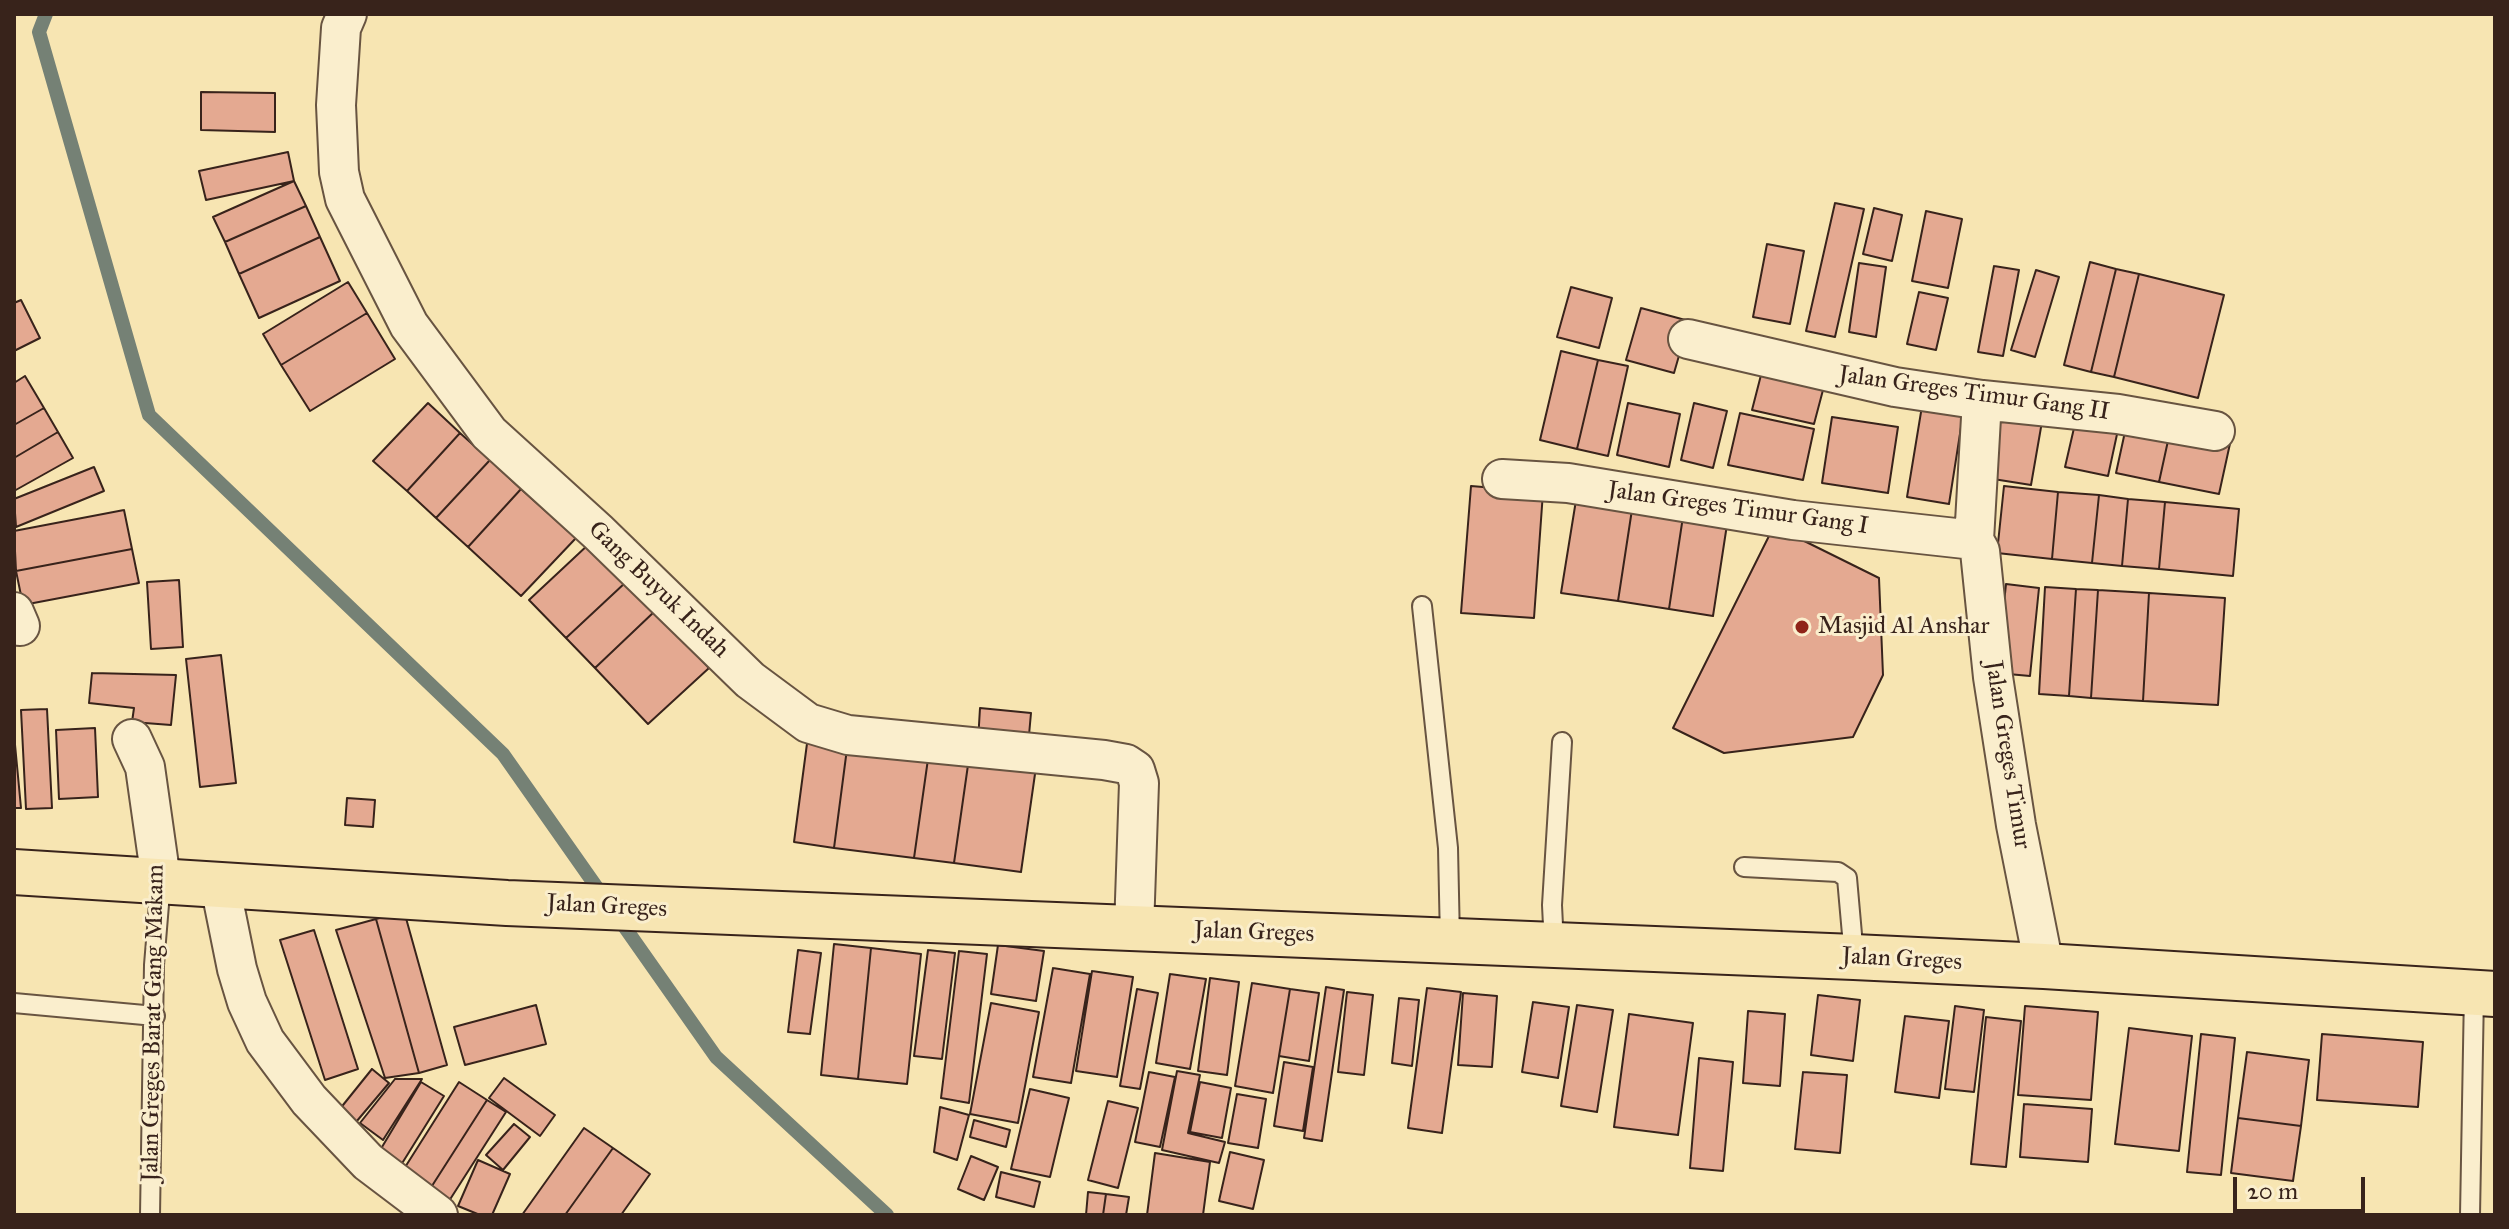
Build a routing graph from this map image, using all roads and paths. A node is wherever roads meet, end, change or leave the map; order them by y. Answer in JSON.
{"nodes":[{"id":1,"x":347,"y":14,"type":"edge"},
{"id":2,"x":1688,"y":339,"type":"dead end"},
{"id":3,"x":1982,"y":400,"type":"junction"},
{"id":4,"x":2215,"y":431,"type":"dead end"},
{"id":5,"x":1502,"y":479,"type":"dead end"},
{"id":6,"x":1974,"y":540,"type":"junction"},
{"id":7,"x":1422,"y":606,"type":"dead end"},
{"id":8,"x":132,"y":739,"type":"dead end"},
{"id":9,"x":1562,"y":742,"type":"dead end"},
{"id":10,"x":1744,"y":867,"type":"dead end"},
{"id":11,"x":14,"y":872,"type":"edge"},
{"id":12,"x":161,"y":880,"type":"junction"},
{"id":13,"x":220,"y":885,"type":"junction"},
{"id":14,"x":1134,"y":929,"type":"junction"},
{"id":15,"x":1450,"y":940,"type":"junction"},
{"id":16,"x":1554,"y":946,"type":"junction"},
{"id":17,"x":1854,"y":957,"type":"junction"},
{"id":18,"x":2044,"y":966,"type":"junction"},
{"id":19,"x":2484,"y":994,"type":"edge"},
{"id":20,"x":14,"y":1003,"type":"edge"},
{"id":21,"x":155,"y":1016,"type":"junction"},
{"id":22,"x":150,"y":1215,"type":"edge"},
{"id":23,"x":438,"y":1215,"type":"edge"},
{"id":24,"x":2470,"y":1215,"type":"edge"}],
"edges":[{"from":1,"to":14,"type":"street","name":"Gang Buyuk Indah"},
{"from":2,"to":3,"type":"street","name":"Jalan Greges Timur Gang II"},
{"from":3,"to":4,"type":"street","name":"Jalan Greges Timur Gang II"},
{"from":3,"to":6,"type":"street","name":"Jalan Greges Timur"},
{"from":5,"to":6,"type":"street","name":"Jalan Greges Timur Gang I"},
{"from":6,"to":18,"type":"street","name":"Jalan Greges Timur"},
{"from":7,"to":15,"type":"lane"},
{"from":8,"to":12,"type":"street","name":"Jalan Greges Barat Gang Makam"},
{"from":9,"to":16,"type":"lane"},
{"from":10,"to":17,"type":"lane"},
{"from":11,"to":12,"type":"highway","name":"Jalan Greges"},
{"from":12,"to":13,"type":"highway","name":"Jalan Greges"},
{"from":12,"to":21,"type":"lane","name":"Jalan Greges Barat Gang Makam"},
{"from":13,"to":14,"type":"highway","name":"Jalan Greges"},
{"from":13,"to":23,"type":"street"},
{"from":14,"to":15,"type":"highway","name":"Jalan Greges"},
{"from":15,"to":16,"type":"highway","name":"Jalan Greges"},
{"from":16,"to":17,"type":"highway","name":"Jalan Greges"},
{"from":17,"to":18,"type":"highway","name":"Jalan Greges"},
{"from":18,"to":19,"type":"highway","name":"Jalan Greges"},
{"from":19,"to":24,"type":"lane"},
{"from":20,"to":21,"type":"lane"},
{"from":21,"to":22,"type":"lane","name":"Jalan Greges Barat Gang Makam"}]}
